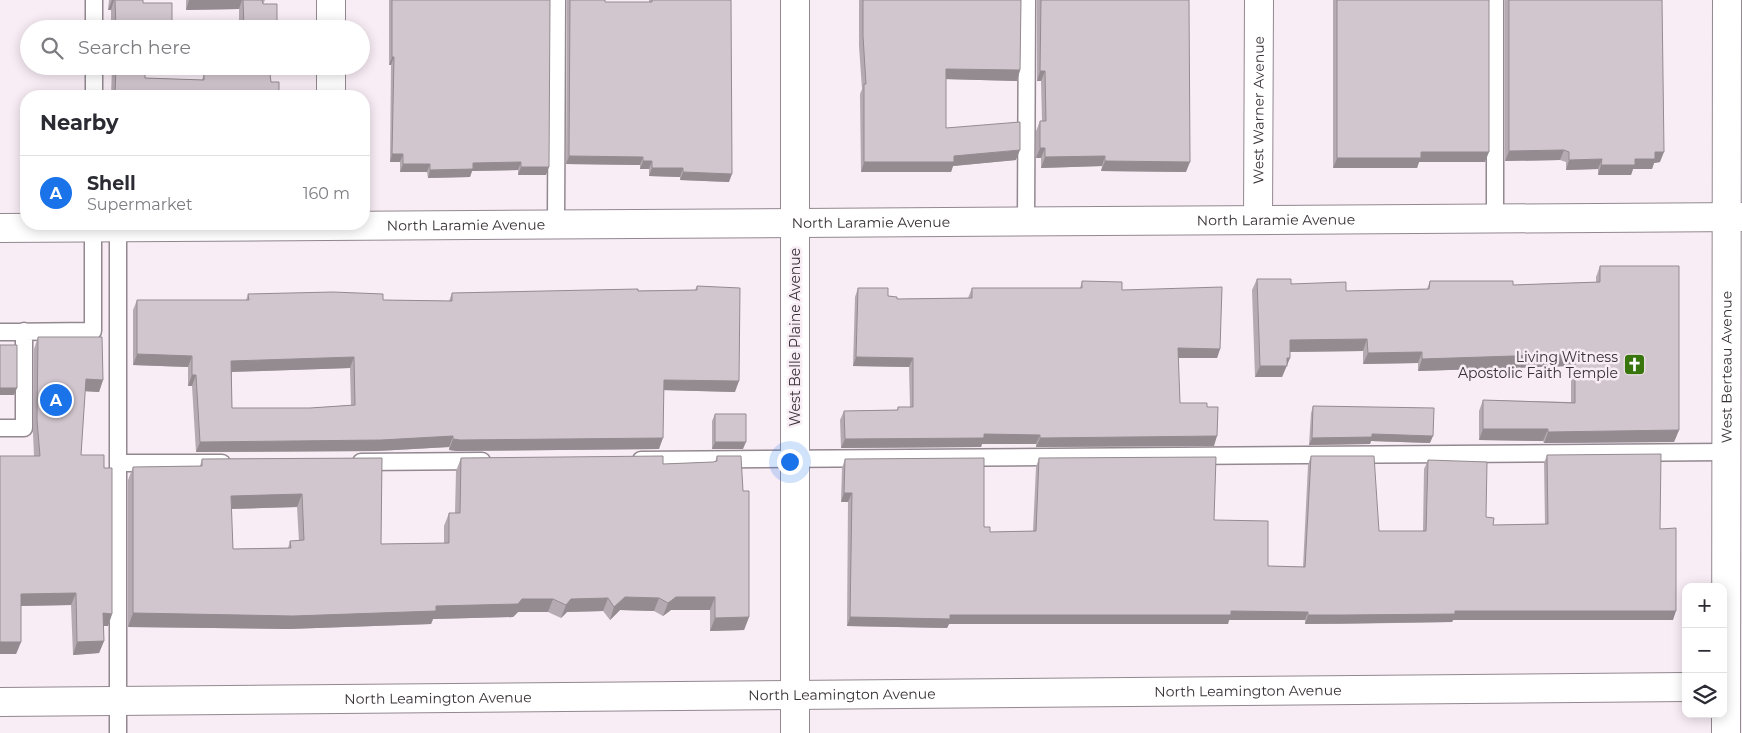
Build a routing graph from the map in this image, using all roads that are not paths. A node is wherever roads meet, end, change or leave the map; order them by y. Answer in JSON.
{"nodes":[{"id":1,"x":94,"y":0,"type":"edge"},
{"id":2,"x":331,"y":0,"type":"edge"},
{"id":3,"x":557,"y":0,"type":"edge"},
{"id":4,"x":795,"y":0,"type":"edge"},
{"id":5,"x":1027,"y":0,"type":"edge"},
{"id":6,"x":1259,"y":0,"type":"edge"},
{"id":7,"x":1496,"y":0,"type":"edge"},
{"id":8,"x":1727,"y":0,"type":"edge"},
{"id":9,"x":94,"y":20,"type":"edge"},
{"id":10,"x":331,"y":20,"type":"edge"},
{"id":11,"x":94,"y":75,"type":"edge"},
{"id":12,"x":331,"y":75,"type":"edge"},
{"id":13,"x":94,"y":90,"type":"edge"},
{"id":14,"x":331,"y":90,"type":"edge"},
{"id":15,"x":1734,"y":217,"type":"edge"},
{"id":16,"x":1495,"y":218,"type":"junction"},
{"id":17,"x":1258,"y":220,"type":"junction"},
{"id":18,"x":1026,"y":222,"type":"junction"},
{"id":19,"x":795,"y":223,"type":"junction"},
{"id":20,"x":556,"y":224,"type":"junction"},
{"id":21,"x":370,"y":225,"type":"edge"},
{"id":22,"x":0,"y":228,"type":"edge"},
{"id":23,"x":20,"y":228,"type":"edge"},
{"id":24,"x":102,"y":230,"type":"edge"},
{"id":25,"x":102,"y":230,"type":"edge"},
{"id":26,"x":24,"y":331,"type":"junction"},
{"id":27,"x":0,"y":332,"type":"edge"},
{"id":28,"x":0,"y":428,"type":"edge"},
{"id":29,"x":1726,"y":452,"type":"junction"},
{"id":30,"x":625,"y":460,"type":"edge"},
{"id":31,"x":795,"y":460,"type":"junction"},
{"id":32,"x":496,"y":461,"type":"edge"},
{"id":33,"x":237,"y":462,"type":"edge"},
{"id":34,"x":347,"y":462,"type":"edge"},
{"id":35,"x":118,"y":463,"type":"junction"},
{"id":36,"x":1724,"y":673,"type":"edge"},
{"id":37,"x":1682,"y":687,"type":"edge"},
{"id":38,"x":795,"y":694,"type":"junction"},
{"id":39,"x":118,"y":701,"type":"junction"},
{"id":40,"x":0,"y":702,"type":"edge"},
{"id":41,"x":1725,"y":718,"type":"edge"},
{"id":42,"x":118,"y":733,"type":"edge"},
{"id":43,"x":795,"y":733,"type":"edge"},
{"id":44,"x":1726,"y":733,"type":"edge"}],
"edges":[{"from":1,"to":9,"type":"lane"},
{"from":2,"to":10,"type":"street"},
{"from":3,"to":20,"type":"lane"},
{"from":4,"to":19,"type":"street","name":"West Belle Plaine Avenue"},
{"from":5,"to":18,"type":"lane"},
{"from":6,"to":17,"type":"street","name":"West Warner Avenue"},
{"from":7,"to":16,"type":"lane"},
{"from":8,"to":15,"type":"street","name":"West Berteau Avenue"},
{"from":11,"to":13,"type":"lane"},
{"from":12,"to":14,"type":"street"},
{"from":15,"to":16,"type":"street","name":"North Laramie Avenue"},
{"from":15,"to":29,"type":"street","name":"West Berteau Avenue"},
{"from":16,"to":17,"type":"street","name":"North Laramie Avenue"},
{"from":17,"to":18,"type":"street","name":"North Laramie Avenue"},
{"from":18,"to":19,"type":"street","name":"North Laramie Avenue"},
{"from":19,"to":20,"type":"street","name":"North Laramie Avenue"},
{"from":19,"to":31,"type":"street","name":"West Belle Plaine Avenue"},
{"from":20,"to":21,"type":"street","name":"North Laramie Avenue"},
{"from":22,"to":23,"type":"street","name":"North Laramie Avenue"},
{"from":24,"to":26,"type":"lane"},
{"from":25,"to":35,"type":"lane"},
{"from":26,"to":27,"type":"lane"},
{"from":26,"to":28,"type":"lane"},
{"from":29,"to":31,"type":"lane"},
{"from":29,"to":36,"type":"street","name":"West Berteau Avenue"},
{"from":30,"to":31,"type":"lane"},
{"from":31,"to":38,"type":"street","name":"West Belle Plaine Avenue"},
{"from":32,"to":34,"type":"lane"},
{"from":33,"to":35,"type":"lane"},
{"from":35,"to":39,"type":"lane"},
{"from":37,"to":38,"type":"street","name":"North Leamington Avenue"},
{"from":38,"to":39,"type":"street","name":"North Leamington Avenue"},
{"from":38,"to":43,"type":"street","name":"West Belle Plaine Avenue"},
{"from":39,"to":40,"type":"street","name":"North Leamington Avenue"},
{"from":39,"to":42,"type":"lane"},
{"from":41,"to":44,"type":"street","name":"West Berteau Avenue"}]}
